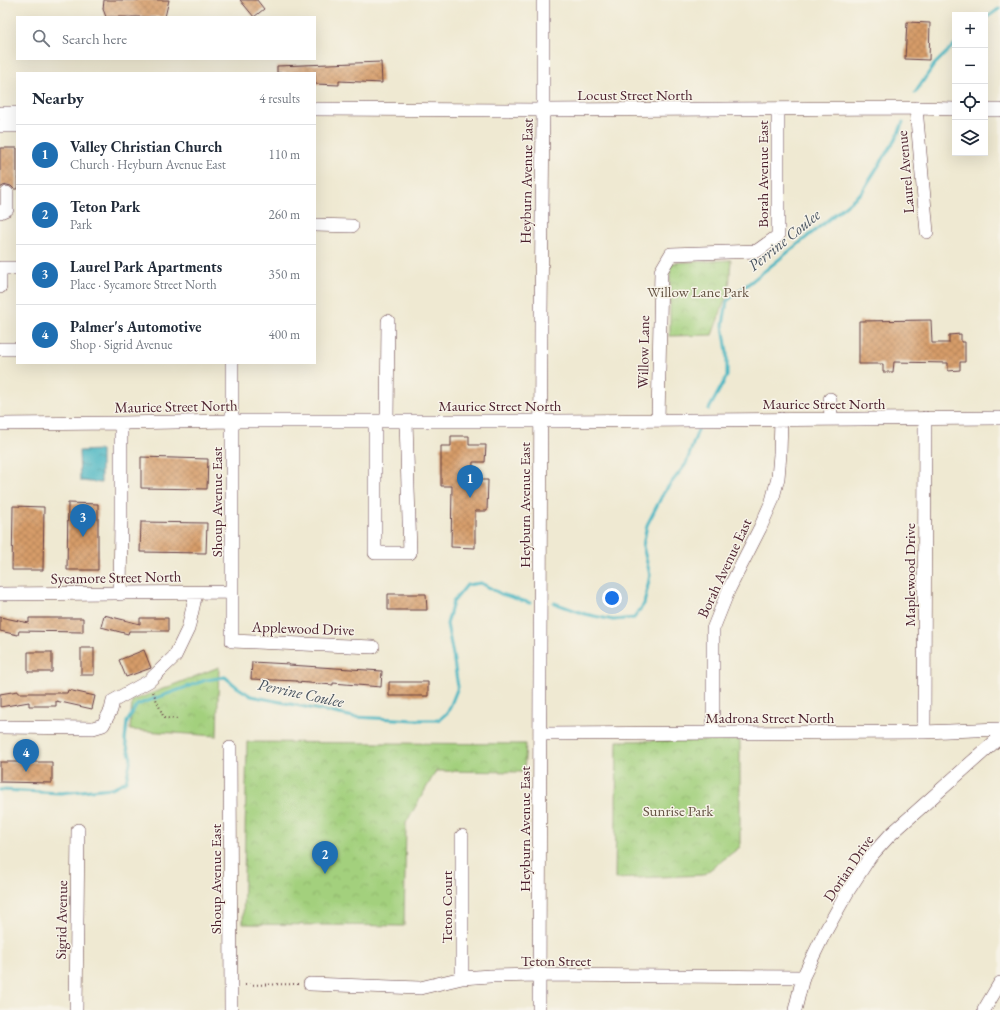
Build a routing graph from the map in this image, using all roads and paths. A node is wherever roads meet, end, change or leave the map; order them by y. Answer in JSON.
{"nodes":[{"id":1,"x":543,"y":0,"type":"edge"},
{"id":2,"x":916,"y":108,"type":"junction"},
{"id":3,"x":316,"y":109,"type":"edge"},
{"id":4,"x":952,"y":109,"type":"edge"},
{"id":5,"x":544,"y":110,"type":"junction"},
{"id":6,"x":778,"y":110,"type":"junction"},
{"id":7,"x":988,"y":110,"type":"edge"},
{"id":8,"x":1000,"y":110,"type":"edge"},
{"id":9,"x":0,"y":113,"type":"edge"},
{"id":10,"x":16,"y":113,"type":"edge"},
{"id":11,"x":0,"y":126,"type":"edge"},
{"id":12,"x":16,"y":126,"type":"edge"},
{"id":13,"x":7,"y":193,"type":"dead end"},
{"id":14,"x":0,"y":212,"type":"edge"},
{"id":15,"x":316,"y":225,"type":"edge"},
{"id":16,"x":352,"y":226,"type":"dead end"},
{"id":17,"x":927,"y":232,"type":"dead end"},
{"id":18,"x":757,"y":251,"type":"joint"},
{"id":19,"x":0,"y":268,"type":"edge"},
{"id":20,"x":16,"y":268,"type":"edge"},
{"id":21,"x":0,"y":287,"type":"edge"},
{"id":22,"x":388,"y":321,"type":"dead end"},
{"id":23,"x":16,"y":348,"type":"edge"},
{"id":24,"x":0,"y":349,"type":"edge"},
{"id":25,"x":232,"y":364,"type":"edge"},
{"id":26,"x":830,"y":399,"type":"dead end"},
{"id":27,"x":925,"y":418,"type":"junction"},
{"id":28,"x":1000,"y":418,"type":"edge"},
{"id":29,"x":781,"y":419,"type":"junction"},
{"id":30,"x":831,"y":419,"type":"junction"},
{"id":31,"x":232,"y":420,"type":"junction"},
{"id":32,"x":658,"y":420,"type":"junction"},
{"id":33,"x":381,"y":421,"type":"junction"},
{"id":34,"x":406,"y":421,"type":"junction"},
{"id":35,"x":540,"y":421,"type":"junction"},
{"id":36,"x":121,"y":423,"type":"junction"},
{"id":37,"x":0,"y":424,"type":"edge"},
{"id":38,"x":232,"y":592,"type":"junction"},
{"id":39,"x":196,"y":593,"type":"junction"},
{"id":40,"x":0,"y":594,"type":"edge"},
{"id":41,"x":120,"y":594,"type":"junction"},
{"id":42,"x":232,"y":641,"type":"joint"},
{"id":43,"x":373,"y":647,"type":"dead end"},
{"id":44,"x":158,"y":701,"type":"dead end"},
{"id":45,"x":179,"y":719,"type":"dead end"},
{"id":46,"x":0,"y":727,"type":"edge"},
{"id":47,"x":1000,"y":729,"type":"edge"},
{"id":48,"x":924,"y":732,"type":"junction"},
{"id":49,"x":713,"y":733,"type":"junction"},
{"id":50,"x":540,"y":734,"type":"junction"},
{"id":51,"x":1000,"y":737,"type":"edge"},
{"id":52,"x":230,"y":748,"type":"dead end"},
{"id":53,"x":78,"y":830,"type":"dead end"},
{"id":54,"x":462,"y":836,"type":"dead end"},
{"id":55,"x":539,"y":975,"type":"junction"},
{"id":56,"x":803,"y":977,"type":"junction"},
{"id":57,"x":462,"y":978,"type":"junction"},
{"id":58,"x":1000,"y":983,"type":"edge"},
{"id":59,"x":255,"y":984,"type":"dead end"},
{"id":60,"x":310,"y":984,"type":"joint"},
{"id":61,"x":76,"y":1010,"type":"edge"},
{"id":62,"x":231,"y":1010,"type":"edge"},
{"id":63,"x":539,"y":1010,"type":"edge"},
{"id":64,"x":795,"y":1010,"type":"edge"},
{"id":65,"x":984,"y":1010,"type":"edge"}],
"edges":[{"from":1,"to":5,"type":"street","name":"Heyburn Avenue East"},
{"from":2,"to":4,"type":"street","name":"Locust Street North"},
{"from":2,"to":6,"type":"street","name":"Locust Street North"},
{"from":2,"to":17,"type":"street","name":"Laurel Avenue"},
{"from":3,"to":5,"type":"street","name":"Locust Street North"},
{"from":5,"to":6,"type":"street","name":"Locust Street North"},
{"from":5,"to":35,"type":"street","name":"Heyburn Avenue East"},
{"from":6,"to":18,"type":"street","name":"Borah Avenue East"},
{"from":7,"to":8,"type":"street"},
{"from":9,"to":10,"type":"street"},
{"from":11,"to":12,"type":"street"},
{"from":13,"to":14,"type":"street"},
{"from":15,"to":16,"type":"street"},
{"from":18,"to":32,"type":"street","name":"Willow Lane"},
{"from":19,"to":20,"type":"street"},
{"from":19,"to":21,"type":"street"},
{"from":22,"to":33,"type":"street"},
{"from":23,"to":24,"type":"street"},
{"from":25,"to":31,"type":"street","name":"Shoup Avenue East"},
{"from":26,"to":30,"type":"street"},
{"from":27,"to":28,"type":"street","name":"Maurice Street North"},
{"from":27,"to":30,"type":"street","name":"Maurice Street North"},
{"from":27,"to":48,"type":"street","name":"Maplewood Drive"},
{"from":29,"to":30,"type":"street","name":"Maurice Street North"},
{"from":29,"to":32,"type":"street","name":"Maurice Street North"},
{"from":29,"to":49,"type":"street","name":"Borah Avenue East"},
{"from":31,"to":33,"type":"street","name":"Maurice Street North"},
{"from":31,"to":36,"type":"street","name":"Maurice Street North"},
{"from":31,"to":38,"type":"street","name":"Shoup Avenue East"},
{"from":32,"to":35,"type":"street","name":"Maurice Street North"},
{"from":33,"to":34,"type":"street","name":"Maurice Street North"},
{"from":33,"to":34,"type":"street"},
{"from":34,"to":35,"type":"street","name":"Maurice Street North"},
{"from":35,"to":50,"type":"street","name":"Heyburn Avenue East"},
{"from":36,"to":37,"type":"street","name":"Maurice Street North"},
{"from":36,"to":41,"type":"street"},
{"from":38,"to":39,"type":"street","name":"Sycamore Street North"},
{"from":38,"to":42,"type":"street","name":"Shoup Avenue East"},
{"from":39,"to":41,"type":"street","name":"Sycamore Street North"},
{"from":39,"to":46,"type":"street"},
{"from":40,"to":41,"type":"street","name":"Sycamore Street North"},
{"from":42,"to":43,"type":"street","name":"Applewood Drive"},
{"from":44,"to":45,"type":"path"},
{"from":47,"to":48,"type":"street","name":"Madrona Street North"},
{"from":48,"to":49,"type":"street","name":"Madrona Street North"},
{"from":49,"to":50,"type":"street","name":"Madrona Street North"},
{"from":50,"to":55,"type":"street","name":"Heyburn Avenue East"},
{"from":51,"to":56,"type":"street","name":"Dorian Drive"},
{"from":52,"to":62,"type":"street","name":"Shoup Avenue East"},
{"from":53,"to":61,"type":"street","name":"Sigrid Avenue"},
{"from":54,"to":57,"type":"street","name":"Teton Court"},
{"from":55,"to":56,"type":"street","name":"Teton Street"},
{"from":55,"to":57,"type":"street","name":"Teton Street"},
{"from":55,"to":63,"type":"street","name":"Heyburn Avenue East"},
{"from":56,"to":64,"type":"street","name":"Dorian Drive"},
{"from":57,"to":60,"type":"street","name":"Teton Street"},
{"from":58,"to":65,"type":"street"},
{"from":59,"to":60,"type":"path"}]}
